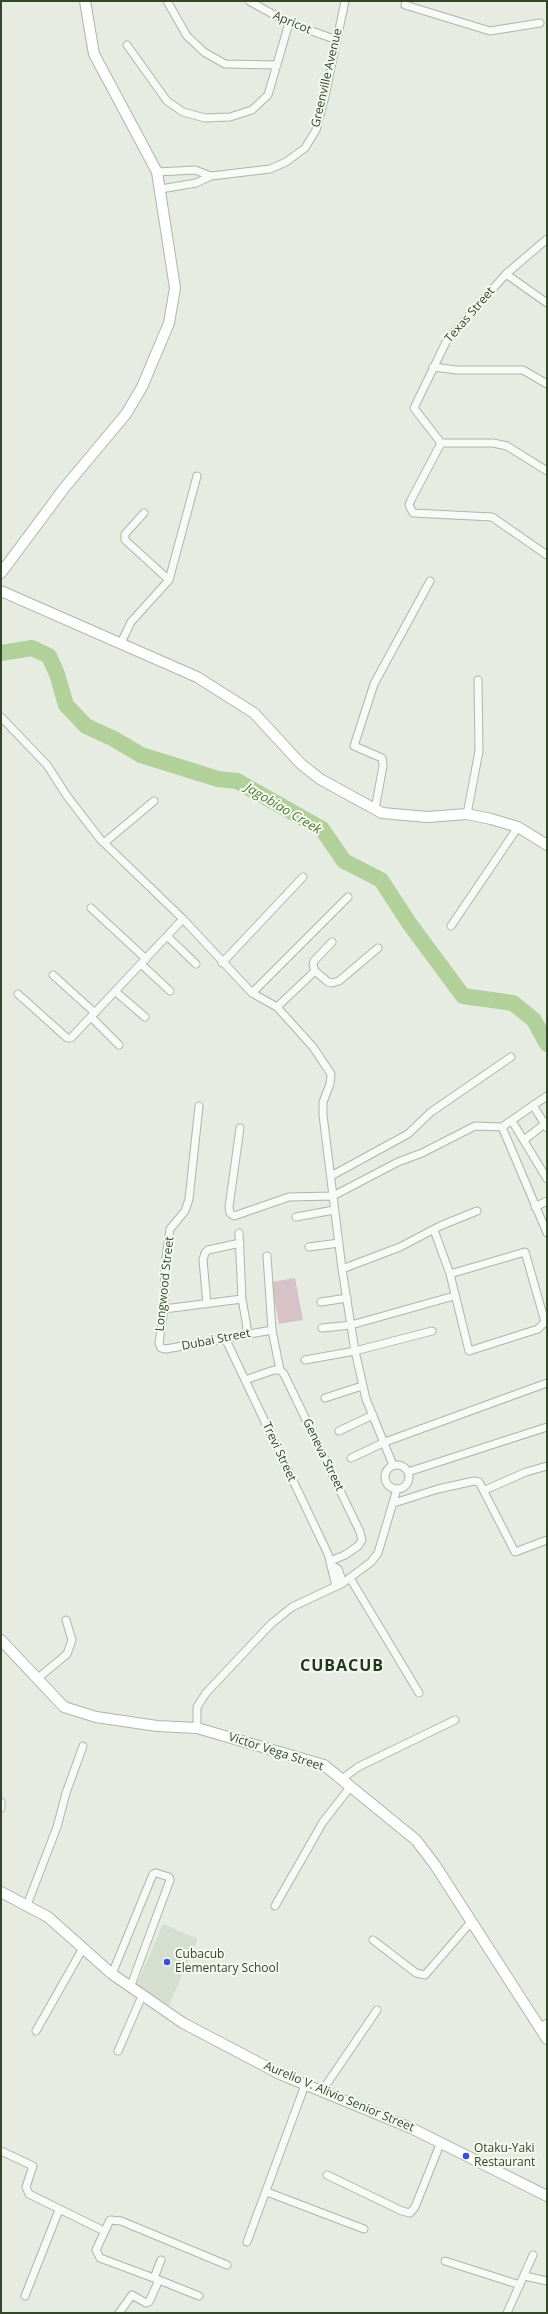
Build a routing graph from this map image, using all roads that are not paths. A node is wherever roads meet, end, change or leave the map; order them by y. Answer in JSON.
{"nodes":[{"id":1,"x":85,"y":1,"type":"edge"},
{"id":2,"x":167,"y":1,"type":"edge"},
{"id":3,"x":249,"y":1,"type":"edge"},
{"id":4,"x":345,"y":1,"type":"edge"},
{"id":5,"x":405,"y":3,"type":"edge"},
{"id":6,"x":289,"y":23,"type":"junction"},
{"id":7,"x":540,"y":23,"type":"dead end"},
{"id":8,"x":337,"y":40,"type":"junction"},
{"id":9,"x":127,"y":45,"type":"dead end"},
{"id":10,"x":277,"y":65,"type":"junction"},
{"id":11,"x":157,"y":172,"type":"junction"},
{"id":12,"x":211,"y":176,"type":"junction"},
{"id":13,"x":161,"y":189,"type":"junction"},
{"id":14,"x":547,"y":239,"type":"edge"},
{"id":15,"x":506,"y":274,"type":"junction"},
{"id":16,"x":547,"y":303,"type":"edge"},
{"id":17,"x":433,"y":367,"type":"junction"},
{"id":18,"x":547,"y":384,"type":"edge"},
{"id":19,"x":441,"y":443,"type":"junction"},
{"id":20,"x":547,"y":471,"type":"edge"},
{"id":21,"x":197,"y":476,"type":"dead end"},
{"id":22,"x":144,"y":513,"type":"dead end"},
{"id":23,"x":547,"y":555,"type":"edge"},
{"id":24,"x":1,"y":574,"type":"edge"},
{"id":25,"x":169,"y":580,"type":"junction"},
{"id":26,"x":430,"y":581,"type":"dead end"},
{"id":27,"x":1,"y":591,"type":"edge"},
{"id":28,"x":121,"y":644,"type":"junction"},
{"id":29,"x":478,"y":680,"type":"dead end"},
{"id":30,"x":1,"y":717,"type":"edge"},
{"id":31,"x":154,"y":801,"type":"dead end"},
{"id":32,"x":375,"y":809,"type":"junction"},
{"id":33,"x":467,"y":814,"type":"junction"},
{"id":34,"x":518,"y":827,"type":"junction"},
{"id":35,"x":104,"y":843,"type":"junction"},
{"id":36,"x":547,"y":845,"type":"edge"},
{"id":37,"x":303,"y":877,"type":"dead end"},
{"id":38,"x":348,"y":897,"type":"dead end"},
{"id":39,"x":92,"y":908,"type":"dead end"},
{"id":40,"x":183,"y":919,"type":"junction"},
{"id":41,"x":451,"y":926,"type":"dead end"},
{"id":42,"x":167,"y":936,"type":"junction"},
{"id":43,"x":332,"y":942,"type":"dead end"},
{"id":44,"x":378,"y":948,"type":"dead end"},
{"id":45,"x":143,"y":962,"type":"junction"},
{"id":46,"x":222,"y":963,"type":"junction"},
{"id":47,"x":196,"y":964,"type":"dead end"},
{"id":48,"x":314,"y":971,"type":"junction"},
{"id":49,"x":53,"y":975,"type":"dead end"},
{"id":50,"x":170,"y":991,"type":"dead end"},
{"id":51,"x":116,"y":992,"type":"junction"},
{"id":52,"x":252,"y":993,"type":"junction"},
{"id":53,"x":18,"y":994,"type":"dead end"},
{"id":54,"x":277,"y":1008,"type":"junction"},
{"id":55,"x":93,"y":1015,"type":"junction"},
{"id":56,"x":145,"y":1017,"type":"dead end"},
{"id":57,"x":119,"y":1045,"type":"dead end"},
{"id":58,"x":510,"y":1057,"type":"dead end"},
{"id":59,"x":547,"y":1096,"type":"edge"},
{"id":60,"x":532,"y":1105,"type":"junction"},
{"id":61,"x":200,"y":1106,"type":"dead end"},
{"id":62,"x":512,"y":1121,"type":"junction"},
{"id":63,"x":546,"y":1124,"type":"edge"},
{"id":64,"x":502,"y":1127,"type":"junction"},
{"id":65,"x":240,"y":1128,"type":"dead end"},
{"id":66,"x":524,"y":1140,"type":"junction"},
{"id":67,"x":331,"y":1176,"type":"junction"},
{"id":68,"x":547,"y":1179,"type":"edge"},
{"id":69,"x":333,"y":1196,"type":"junction"},
{"id":70,"x":547,"y":1201,"type":"edge"},
{"id":71,"x":535,"y":1207,"type":"junction"},
{"id":72,"x":334,"y":1210,"type":"junction"},
{"id":73,"x":477,"y":1211,"type":"dead end"},
{"id":74,"x":296,"y":1216,"type":"dead end"},
{"id":75,"x":434,"y":1230,"type":"junction"},
{"id":76,"x":239,"y":1233,"type":"dead end"},
{"id":77,"x":547,"y":1233,"type":"edge"},
{"id":78,"x":240,"y":1243,"type":"junction"},
{"id":79,"x":339,"y":1243,"type":"junction"},
{"id":80,"x":309,"y":1247,"type":"dead end"},
{"id":81,"x":267,"y":1256,"type":"dead end"},
{"id":82,"x":342,"y":1268,"type":"junction"},
{"id":83,"x":450,"y":1274,"type":"junction"},
{"id":84,"x":454,"y":1296,"type":"junction"},
{"id":85,"x":347,"y":1298,"type":"junction"},
{"id":86,"x":242,"y":1299,"type":"junction"},
{"id":87,"x":321,"y":1302,"type":"dead end"},
{"id":88,"x":206,"y":1304,"type":"junction"},
{"id":89,"x":164,"y":1309,"type":"junction"},
{"id":90,"x":351,"y":1325,"type":"junction"},
{"id":91,"x":322,"y":1328,"type":"dead end"},
{"id":92,"x":272,"y":1330,"type":"junction"},
{"id":93,"x":432,"y":1331,"type":"dead end"},
{"id":94,"x":245,"y":1334,"type":"junction"},
{"id":95,"x":225,"y":1338,"type":"junction"},
{"id":96,"x":161,"y":1348,"type":"joint"},
{"id":97,"x":355,"y":1351,"type":"junction"},
{"id":98,"x":305,"y":1360,"type":"dead end"},
{"id":99,"x":280,"y":1370,"type":"junction"},
{"id":100,"x":245,"y":1380,"type":"junction"},
{"id":101,"x":547,"y":1383,"type":"edge"},
{"id":102,"x":362,"y":1386,"type":"junction"},
{"id":103,"x":325,"y":1398,"type":"dead end"},
{"id":104,"x":373,"y":1414,"type":"junction"},
{"id":105,"x":547,"y":1427,"type":"edge"},
{"id":106,"x":339,"y":1431,"type":"dead end"},
{"id":107,"x":385,"y":1442,"type":"junction"},
{"id":108,"x":351,"y":1458,"type":"dead end"},
{"id":109,"x":393,"y":1465,"type":"junction"},
{"id":110,"x":547,"y":1466,"type":"edge"},
{"id":111,"x":408,"y":1472,"type":"junction"},
{"id":112,"x":397,"y":1488,"type":"junction"},
{"id":113,"x":485,"y":1490,"type":"junction"},
{"id":114,"x":394,"y":1503,"type":"junction"},
{"id":115,"x":547,"y":1540,"type":"edge"},
{"id":116,"x":331,"y":1563,"type":"junction"},
{"id":117,"x":350,"y":1578,"type":"junction"},
{"id":118,"x":344,"y":1583,"type":"junction"},
{"id":119,"x":336,"y":1586,"type":"junction"},
{"id":120,"x":66,"y":1620,"type":"dead end"},
{"id":121,"x":1,"y":1640,"type":"edge"},
{"id":122,"x":37,"y":1679,"type":"junction"},
{"id":123,"x":419,"y":1694,"type":"dead end"},
{"id":124,"x":455,"y":1720,"type":"dead end"},
{"id":125,"x":197,"y":1728,"type":"junction"},
{"id":126,"x":83,"y":1746,"type":"dead end"},
{"id":127,"x":342,"y":1779,"type":"junction"},
{"id":128,"x":351,"y":1786,"type":"junction"},
{"id":129,"x":1,"y":1802,"type":"edge"},
{"id":130,"x":1,"y":1808,"type":"edge"},
{"id":131,"x":1,"y":1892,"type":"edge"},
{"id":132,"x":27,"y":1905,"type":"junction"},
{"id":133,"x":275,"y":1906,"type":"dead end"},
{"id":134,"x":471,"y":1922,"type":"junction"},
{"id":135,"x":372,"y":1940,"type":"dead end"},
{"id":136,"x":83,"y":1948,"type":"junction"},
{"id":137,"x":112,"y":1974,"type":"junction"},
{"id":138,"x":130,"y":1988,"type":"junction"},
{"id":139,"x":142,"y":1996,"type":"junction"},
{"id":140,"x":377,"y":2010,"type":"dead end"},
{"id":141,"x":543,"y":2026,"type":"edge"},
{"id":142,"x":36,"y":2032,"type":"dead end"},
{"id":143,"x":547,"y":2039,"type":"edge"},
{"id":144,"x":118,"y":2051,"type":"dead end"},
{"id":145,"x":305,"y":2085,"type":"junction"},
{"id":146,"x":322,"y":2091,"type":"junction"},
{"id":147,"x":442,"y":2142,"type":"junction"},
{"id":148,"x":1,"y":2151,"type":"edge"},
{"id":149,"x":327,"y":2175,"type":"dead end"},
{"id":150,"x":267,"y":2192,"type":"junction"},
{"id":151,"x":547,"y":2196,"type":"edge"},
{"id":152,"x":59,"y":2210,"type":"junction"},
{"id":153,"x":364,"y":2229,"type":"dead end"},
{"id":154,"x":104,"y":2231,"type":"junction"},
{"id":155,"x":247,"y":2242,"type":"dead end"},
{"id":156,"x":533,"y":2255,"type":"dead end"},
{"id":157,"x":161,"y":2260,"type":"dead end"},
{"id":158,"x":445,"y":2261,"type":"dead end"},
{"id":159,"x":227,"y":2266,"type":"dead end"},
{"id":160,"x":525,"y":2276,"type":"junction"},
{"id":161,"x":156,"y":2279,"type":"junction"},
{"id":162,"x":547,"y":2281,"type":"edge"},
{"id":163,"x":520,"y":2285,"type":"junction"},
{"id":164,"x":25,"y":2296,"type":"dead end"},
{"id":165,"x":199,"y":2296,"type":"dead end"},
{"id":166,"x":119,"y":2313,"type":"edge"},
{"id":167,"x":507,"y":2313,"type":"edge"}],
"edges":[{"from":1,"to":11,"type":"street"},
{"from":2,"to":10,"type":"street"},
{"from":3,"to":6,"type":"street","name":"Apricot"},
{"from":4,"to":8,"type":"street","name":"Greenville Avenue"},
{"from":5,"to":7,"type":"street"},
{"from":6,"to":8,"type":"street","name":"Apricot"},
{"from":6,"to":10,"type":"street"},
{"from":8,"to":12,"type":"street","name":"Greenville Avenue"},
{"from":9,"to":10,"type":"street"},
{"from":11,"to":12,"type":"street","name":"Greenville Avenue"},
{"from":11,"to":13,"type":"street"},
{"from":12,"to":13,"type":"street","name":"Greenville Avenue"},
{"from":13,"to":24,"type":"street"},
{"from":14,"to":15,"type":"street","name":"Texas Street"},
{"from":15,"to":16,"type":"street"},
{"from":15,"to":17,"type":"street","name":"Texas Street"},
{"from":17,"to":18,"type":"street"},
{"from":17,"to":19,"type":"street","name":"Texas Street"},
{"from":19,"to":20,"type":"street"},
{"from":19,"to":23,"type":"street"},
{"from":21,"to":25,"type":"street"},
{"from":22,"to":25,"type":"street"},
{"from":25,"to":28,"type":"street"},
{"from":26,"to":32,"type":"street"},
{"from":27,"to":28,"type":"street"},
{"from":28,"to":32,"type":"street"},
{"from":29,"to":33,"type":"street"},
{"from":30,"to":35,"type":"street"},
{"from":31,"to":35,"type":"street"},
{"from":32,"to":33,"type":"street"},
{"from":33,"to":34,"type":"street"},
{"from":34,"to":36,"type":"street"},
{"from":34,"to":41,"type":"street"},
{"from":35,"to":40,"type":"street"},
{"from":37,"to":46,"type":"street"},
{"from":38,"to":52,"type":"street"},
{"from":39,"to":45,"type":"street"},
{"from":40,"to":42,"type":"street"},
{"from":40,"to":46,"type":"street"},
{"from":42,"to":45,"type":"street"},
{"from":42,"to":47,"type":"street"},
{"from":43,"to":48,"type":"street"},
{"from":44,"to":48,"type":"street"},
{"from":45,"to":50,"type":"street"},
{"from":45,"to":51,"type":"street"},
{"from":46,"to":52,"type":"street"},
{"from":48,"to":54,"type":"street"},
{"from":49,"to":55,"type":"street"},
{"from":51,"to":55,"type":"street"},
{"from":51,"to":56,"type":"street"},
{"from":52,"to":54,"type":"street"},
{"from":53,"to":55,"type":"street"},
{"from":54,"to":67,"type":"street"},
{"from":55,"to":57,"type":"street"},
{"from":58,"to":67,"type":"street"},
{"from":59,"to":60,"type":"street"},
{"from":60,"to":62,"type":"street"},
{"from":60,"to":63,"type":"street"},
{"from":61,"to":89,"type":"street","name":"Longwood Street"},
{"from":62,"to":64,"type":"street"},
{"from":62,"to":66,"type":"street"},
{"from":63,"to":66,"type":"street"},
{"from":64,"to":69,"type":"street"},
{"from":64,"to":71,"type":"street"},
{"from":65,"to":69,"type":"street"},
{"from":66,"to":68,"type":"street"},
{"from":67,"to":69,"type":"street"},
{"from":69,"to":72,"type":"street"},
{"from":70,"to":71,"type":"street"},
{"from":71,"to":77,"type":"street"},
{"from":72,"to":74,"type":"street"},
{"from":72,"to":79,"type":"street"},
{"from":73,"to":75,"type":"street"},
{"from":75,"to":82,"type":"street"},
{"from":75,"to":83,"type":"street"},
{"from":76,"to":78,"type":"street"},
{"from":78,"to":86,"type":"street"},
{"from":78,"to":88,"type":"street"},
{"from":79,"to":80,"type":"street"},
{"from":79,"to":82,"type":"street"},
{"from":81,"to":92,"type":"street"},
{"from":82,"to":85,"type":"street"},
{"from":83,"to":84,"type":"street"},
{"from":83,"to":84,"type":"street"},
{"from":84,"to":90,"type":"street"},
{"from":85,"to":87,"type":"street"},
{"from":85,"to":90,"type":"street"},
{"from":86,"to":88,"type":"street"},
{"from":86,"to":94,"type":"street"},
{"from":88,"to":89,"type":"street"},
{"from":89,"to":96,"type":"street","name":"Longwood Street"},
{"from":90,"to":91,"type":"street"},
{"from":90,"to":97,"type":"street"},
{"from":92,"to":94,"type":"street","name":"Dubai Street"},
{"from":92,"to":99,"type":"street"},
{"from":93,"to":97,"type":"street"},
{"from":94,"to":95,"type":"street","name":"Dubai Street"},
{"from":95,"to":96,"type":"street","name":"Dubai Street"},
{"from":95,"to":100,"type":"street","name":"Trevi Street"},
{"from":97,"to":98,"type":"street"},
{"from":97,"to":102,"type":"street"},
{"from":99,"to":100,"type":"street"},
{"from":99,"to":116,"type":"street","name":"Geneva Street"},
{"from":100,"to":116,"type":"street","name":"Trevi Street"},
{"from":101,"to":107,"type":"street"},
{"from":102,"to":103,"type":"street"},
{"from":102,"to":104,"type":"street"},
{"from":104,"to":106,"type":"street"},
{"from":104,"to":107,"type":"street"},
{"from":105,"to":111,"type":"street"},
{"from":107,"to":108,"type":"street"},
{"from":107,"to":109,"type":"street"},
{"from":109,"to":111,"type":"street"},
{"from":109,"to":112,"type":"street"},
{"from":110,"to":113,"type":"street"},
{"from":111,"to":112,"type":"street"},
{"from":112,"to":114,"type":"street"},
{"from":113,"to":114,"type":"street"},
{"from":113,"to":115,"type":"street"},
{"from":114,"to":117,"type":"street"},
{"from":116,"to":118,"type":"street","name":"Trevi Street"},
{"from":116,"to":119,"type":"street","name":"Trevi Street"},
{"from":117,"to":118,"type":"street"},
{"from":117,"to":123,"type":"street"},
{"from":118,"to":119,"type":"street"},
{"from":119,"to":125,"type":"street"},
{"from":120,"to":122,"type":"street"},
{"from":121,"to":122,"type":"street","name":"Victor Vega Street"},
{"from":122,"to":125,"type":"street","name":"Victor Vega Street"},
{"from":124,"to":127,"type":"street"},
{"from":125,"to":127,"type":"street","name":"Victor Vega Street"},
{"from":126,"to":132,"type":"street"},
{"from":127,"to":128,"type":"street","name":"Victor Vega Street"},
{"from":128,"to":133,"type":"street"},
{"from":128,"to":134,"type":"street","name":"Victor Vega Street"},
{"from":129,"to":130,"type":"street"},
{"from":131,"to":132,"type":"street","name":"Aurelio V. Alivio Senior Street"},
{"from":132,"to":136,"type":"street","name":"Aurelio V. Alivio Senior Street"},
{"from":134,"to":135,"type":"street"},
{"from":134,"to":141,"type":"street","name":"Victor Vega Street"},
{"from":136,"to":137,"type":"street","name":"Aurelio V. Alivio Senior Street"},
{"from":136,"to":142,"type":"street"},
{"from":137,"to":138,"type":"street","name":"Aurelio V. Alivio Senior Street"},
{"from":137,"to":138,"type":"street"},
{"from":138,"to":139,"type":"street","name":"Aurelio V. Alivio Senior Street"},
{"from":139,"to":144,"type":"street"},
{"from":139,"to":145,"type":"street","name":"Aurelio V. Alivio Senior Street"},
{"from":140,"to":146,"type":"street"},
{"from":141,"to":143,"type":"street","name":"Victor Vega Street"},
{"from":145,"to":146,"type":"street","name":"Aurelio V. Alivio Senior Street"},
{"from":145,"to":150,"type":"street"},
{"from":146,"to":147,"type":"street","name":"Aurelio V. Alivio Senior Street"},
{"from":147,"to":149,"type":"street"},
{"from":147,"to":151,"type":"street","name":"Aurelio V. Alivio Senior Street"},
{"from":148,"to":152,"type":"street"},
{"from":150,"to":153,"type":"street"},
{"from":150,"to":155,"type":"street"},
{"from":152,"to":154,"type":"street"},
{"from":152,"to":164,"type":"street"},
{"from":154,"to":159,"type":"street"},
{"from":154,"to":161,"type":"street"},
{"from":156,"to":160,"type":"street"},
{"from":157,"to":161,"type":"street"},
{"from":158,"to":163,"type":"street"},
{"from":160,"to":162,"type":"street"},
{"from":160,"to":163,"type":"street"},
{"from":161,"to":165,"type":"street"},
{"from":161,"to":166,"type":"street"},
{"from":163,"to":167,"type":"street"}]}
